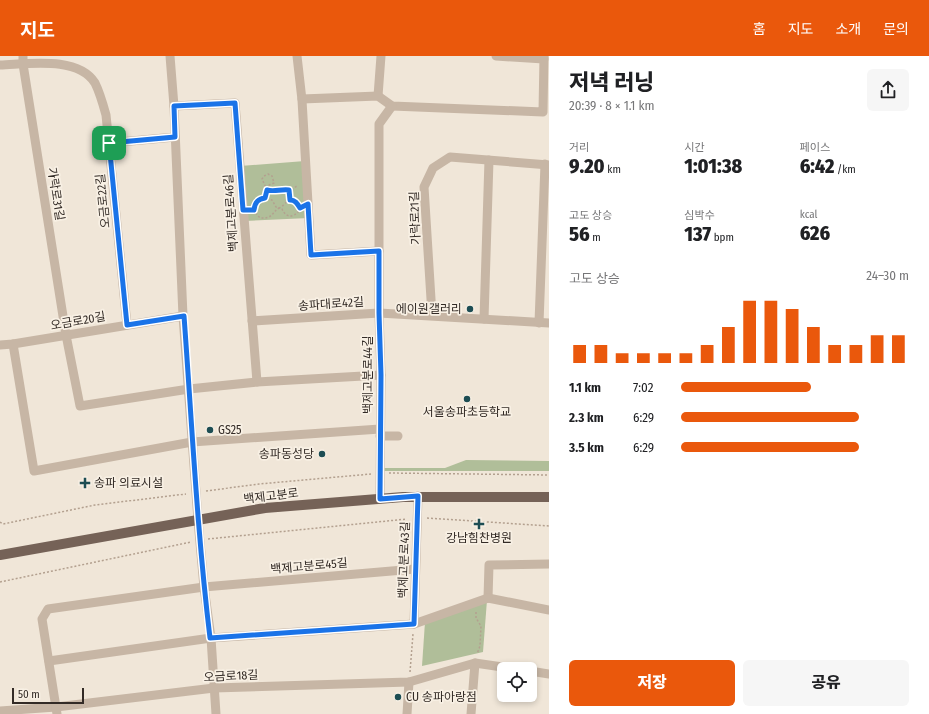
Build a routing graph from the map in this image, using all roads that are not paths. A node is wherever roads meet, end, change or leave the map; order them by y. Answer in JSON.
{"nodes":[{"id":1,"x":170,"y":56,"type":"edge"},
{"id":2,"x":297,"y":56,"type":"edge"},
{"id":3,"x":381,"y":56,"type":"edge"},
{"id":4,"x":496,"y":56,"type":"edge"},
{"id":5,"x":544,"y":58,"type":"edge"},
{"id":6,"x":23,"y":60,"type":"edge"},
{"id":7,"x":0,"y":65,"type":"edge"},
{"id":8,"x":378,"y":96,"type":"junction"},
{"id":9,"x":302,"y":98,"type":"junction"},
{"id":10,"x":174,"y":106,"type":"junction"},
{"id":11,"x":392,"y":106,"type":"junction"},
{"id":12,"x":175,"y":137,"type":"junction"},
{"id":13,"x":109,"y":143,"type":"junction"},
{"id":14,"x":489,"y":160,"type":"junction"},
{"id":15,"x":547,"y":165,"type":"edge"},
{"id":16,"x":379,"y":251,"type":"junction"},
{"id":17,"x":379,"y":313,"type":"junction"},
{"id":18,"x":432,"y":315,"type":"junction"},
{"id":19,"x":184,"y":316,"type":"junction"},
{"id":20,"x":484,"y":319,"type":"junction"},
{"id":21,"x":252,"y":321,"type":"junction"},
{"id":22,"x":539,"y":323,"type":"junction"},
{"id":23,"x":549,"y":323,"type":"edge"},
{"id":24,"x":127,"y":325,"type":"junction"},
{"id":25,"x":66,"y":335,"type":"junction"},
{"id":26,"x":13,"y":344,"type":"junction"},
{"id":27,"x":0,"y":345,"type":"edge"},
{"id":28,"x":381,"y":375,"type":"junction"},
{"id":29,"x":257,"y":382,"type":"junction"},
{"id":30,"x":189,"y":389,"type":"junction"},
{"id":31,"x":380,"y":433,"type":"junction"},
{"id":32,"x":398,"y":436,"type":"dead end"},
{"id":33,"x":192,"y":442,"type":"junction"},
{"id":34,"x":418,"y":496,"type":"junction"},
{"id":35,"x":549,"y":497,"type":"edge"},
{"id":36,"x":380,"y":499,"type":"junction"},
{"id":37,"x":198,"y":520,"type":"junction"},
{"id":38,"x":0,"y":554,"type":"edge"},
{"id":39,"x":549,"y":564,"type":"edge"},
{"id":40,"x":416,"y":569,"type":"junction"},
{"id":41,"x":204,"y":587,"type":"junction"},
{"id":42,"x":488,"y":598,"type":"junction"},
{"id":43,"x":549,"y":610,"type":"edge"},
{"id":44,"x":414,"y":624,"type":"junction"},
{"id":45,"x":210,"y":638,"type":"junction"},
{"id":46,"x":49,"y":661,"type":"junction"},
{"id":47,"x":475,"y":663,"type":"junction"},
{"id":48,"x":497,"y":666,"type":"edge"},
{"id":49,"x":537,"y":672,"type":"edge"},
{"id":50,"x":549,"y":674,"type":"edge"},
{"id":51,"x":409,"y":682,"type":"junction"},
{"id":52,"x":214,"y":688,"type":"junction"},
{"id":53,"x":56,"y":710,"type":"edge"},
{"id":54,"x":0,"y":711,"type":"edge"},
{"id":55,"x":216,"y":714,"type":"edge"},
{"id":56,"x":407,"y":714,"type":"edge"},
{"id":57,"x":471,"y":714,"type":"edge"}],
"edges":[{"from":1,"to":10,"type":"street"},
{"from":2,"to":9,"type":"street"},
{"from":3,"to":8,"type":"street"},
{"from":4,"to":5,"type":"street"},
{"from":5,"to":11,"type":"street"},
{"from":6,"to":7,"type":"street","name":"오금로22길"},
{"from":6,"to":13,"type":"street","name":"오금로22길"},
{"from":6,"to":25,"type":"street","name":"가락로31길"},
{"from":8,"to":9,"type":"street"},
{"from":8,"to":11,"type":"street"},
{"from":9,"to":16,"type":"street"},
{"from":10,"to":12,"type":"street"},
{"from":10,"to":21,"type":"street","name":"백제고분로46길"},
{"from":11,"to":16,"type":"street","name":"백제고분로44길"},
{"from":12,"to":13,"type":"street"},
{"from":12,"to":19,"type":"street"},
{"from":13,"to":24,"type":"street","name":"오금로22길"},
{"from":14,"to":15,"type":"street","name":"가락로21길"},
{"from":14,"to":18,"type":"street","name":"가락로21길"},
{"from":14,"to":20,"type":"street"},
{"from":15,"to":22,"type":"street"},
{"from":16,"to":17,"type":"street","name":"백제고분로44길"},
{"from":17,"to":18,"type":"street","name":"송파대로42길"},
{"from":17,"to":21,"type":"street","name":"송파대로42길"},
{"from":17,"to":28,"type":"street","name":"백제고분로44길"},
{"from":18,"to":20,"type":"street","name":"송파대로42길"},
{"from":19,"to":24,"type":"street","name":"오금로20길"},
{"from":19,"to":30,"type":"street"},
{"from":20,"to":22,"type":"street","name":"송파대로42길"},
{"from":21,"to":29,"type":"street","name":"백제고분로46길"},
{"from":22,"to":23,"type":"street","name":"송파대로42길"},
{"from":24,"to":25,"type":"street","name":"오금로20길"},
{"from":25,"to":26,"type":"street","name":"오금로20길"},
{"from":25,"to":30,"type":"street"},
{"from":26,"to":27,"type":"street","name":"오금로20길"},
{"from":26,"to":33,"type":"street"},
{"from":28,"to":29,"type":"street"},
{"from":28,"to":31,"type":"street","name":"백제고분로44길"},
{"from":29,"to":30,"type":"street"},
{"from":30,"to":33,"type":"street"},
{"from":31,"to":32,"type":"street"},
{"from":31,"to":33,"type":"street"},
{"from":31,"to":36,"type":"street","name":"백제고분로44길"},
{"from":33,"to":37,"type":"street"},
{"from":34,"to":35,"type":"main road","name":"백제고분로"},
{"from":34,"to":36,"type":"main road","name":"백제고분로"},
{"from":34,"to":40,"type":"street","name":"백제고분로43길"},
{"from":36,"to":37,"type":"main road","name":"백제고분로"},
{"from":37,"to":38,"type":"main road","name":"백제고분로"},
{"from":37,"to":41,"type":"street"},
{"from":39,"to":42,"type":"street"},
{"from":40,"to":41,"type":"street","name":"백제고분로45길"},
{"from":40,"to":44,"type":"street","name":"백제고분로43길"},
{"from":41,"to":45,"type":"street"},
{"from":41,"to":46,"type":"street","name":"백제고분로45길"},
{"from":42,"to":43,"type":"street"},
{"from":42,"to":44,"type":"street"},
{"from":44,"to":45,"type":"street"},
{"from":45,"to":46,"type":"street"},
{"from":45,"to":52,"type":"street"},
{"from":46,"to":53,"type":"street"},
{"from":47,"to":48,"type":"street"},
{"from":47,"to":51,"type":"street","name":"오금로18길"},
{"from":47,"to":57,"type":"street"},
{"from":49,"to":50,"type":"street"},
{"from":51,"to":52,"type":"street","name":"오금로18길"},
{"from":51,"to":56,"type":"street"},
{"from":52,"to":53,"type":"street","name":"오금로18길"},
{"from":52,"to":55,"type":"street"},
{"from":53,"to":54,"type":"street","name":"오금로18길"}]}
